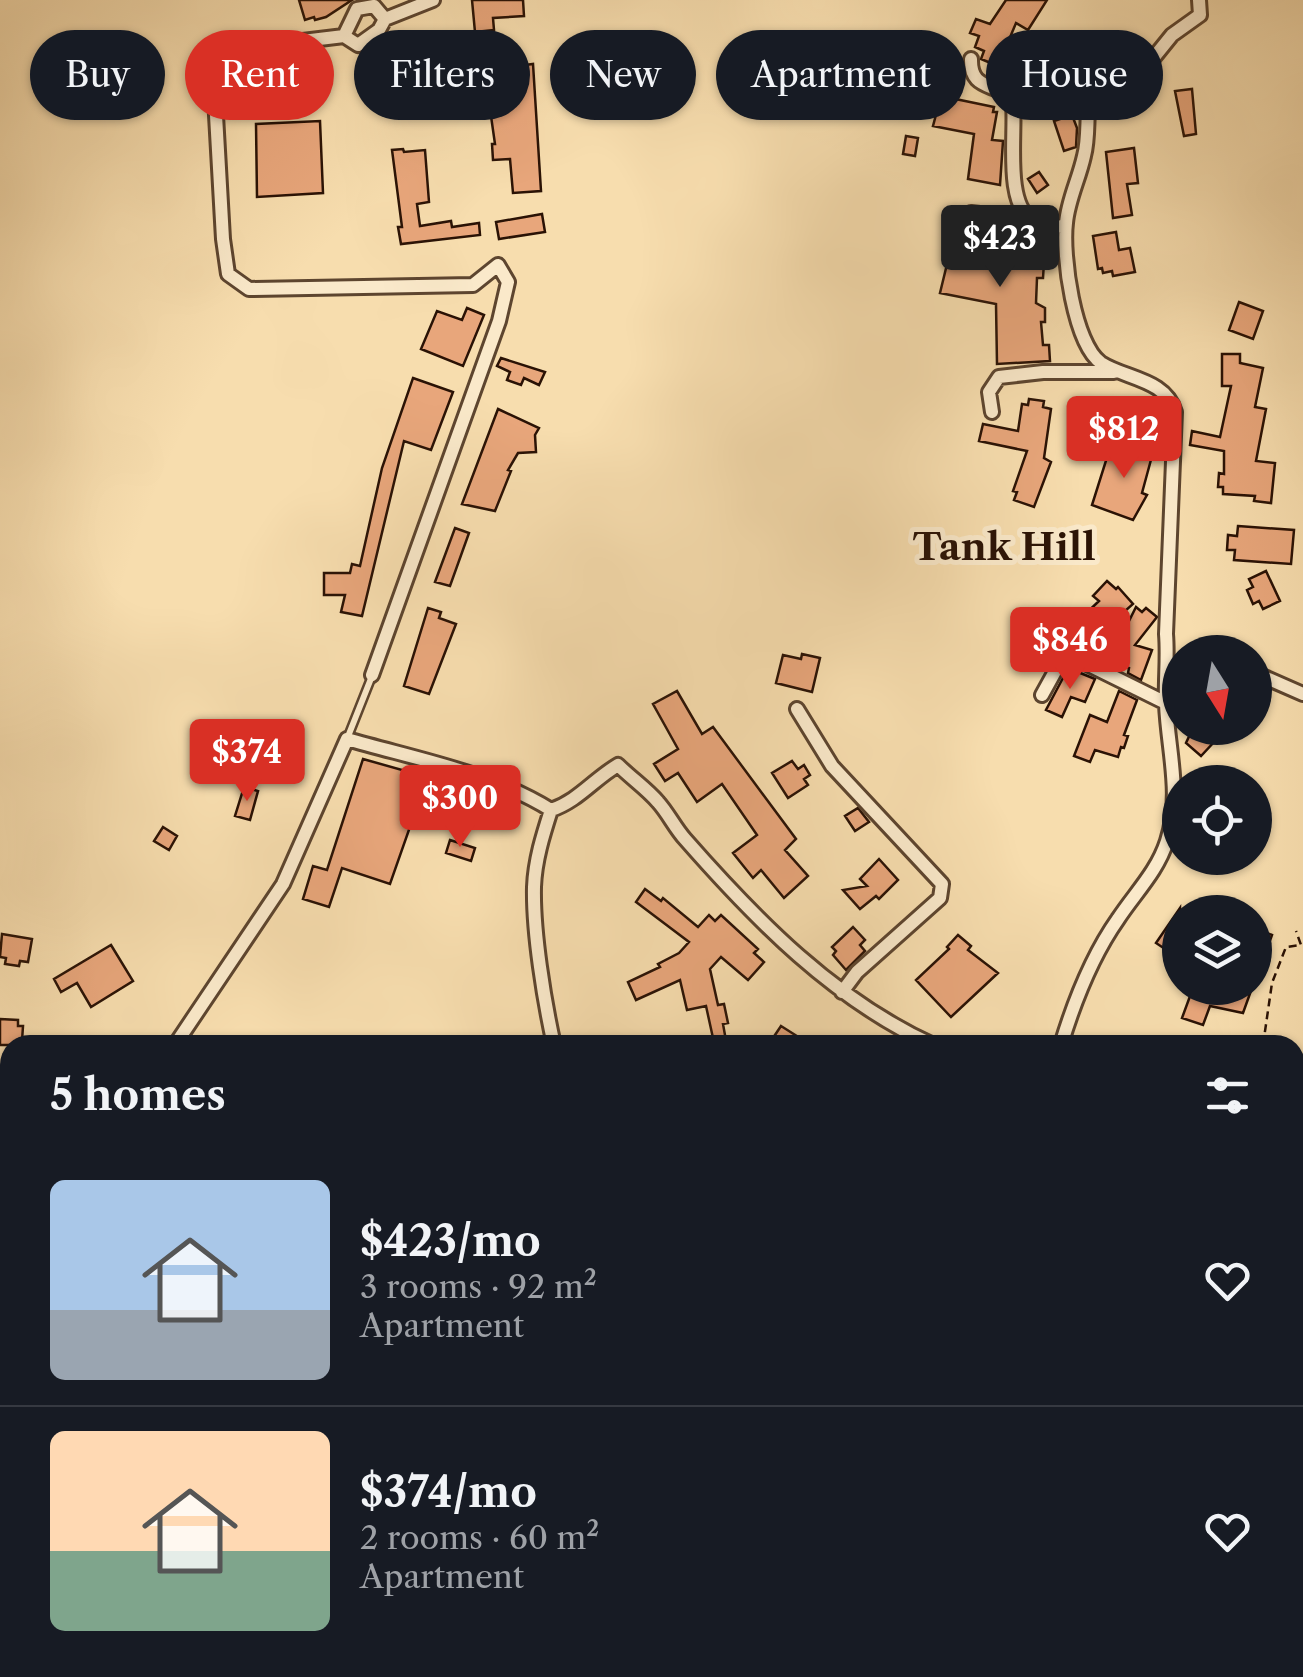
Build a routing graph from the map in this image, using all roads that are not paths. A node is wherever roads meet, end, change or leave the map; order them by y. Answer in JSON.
{"nodes":[{"id":1,"x":433,"y":0,"type":"edge"},
{"id":2,"x":1199,"y":0,"type":"edge"},
{"id":3,"x":385,"y":19,"type":"junction"},
{"id":4,"x":344,"y":36,"type":"junction"},
{"id":5,"x":971,"y":59,"type":"dead end"},
{"id":6,"x":971,"y":213,"type":"dead end"},
{"id":7,"x":1033,"y":220,"type":"junction"},
{"id":8,"x":1065,"y":228,"type":"junction"},
{"id":9,"x":1117,"y":372,"type":"junction"},
{"id":10,"x":992,"y":412,"type":"dead end"},
{"id":11,"x":1166,"y":635,"type":"edge"},
{"id":12,"x":372,"y":675,"type":"joint"},
{"id":13,"x":1272,"y":681,"type":"edge"},
{"id":14,"x":1303,"y":694,"type":"edge"},
{"id":15,"x":1042,"y":695,"type":"dead end"},
{"id":16,"x":1162,"y":701,"type":"edge"},
{"id":17,"x":797,"y":709,"type":"dead end"},
{"id":18,"x":347,"y":739,"type":"junction"},
{"id":19,"x":1171,"y":745,"type":"edge"},
{"id":20,"x":551,"y":810,"type":"junction"},
{"id":21,"x":842,"y":992,"type":"junction"},
{"id":22,"x":183,"y":1035,"type":"edge"},
{"id":23,"x":552,"y":1035,"type":"edge"},
{"id":24,"x":913,"y":1035,"type":"edge"},
{"id":25,"x":1063,"y":1035,"type":"edge"}],
"edges":[{"from":1,"to":3,"type":"street"},
{"from":2,"to":8,"type":"street"},
{"from":3,"to":4,"type":"street"},
{"from":3,"to":4,"type":"street"},
{"from":4,"to":12,"type":"street"},
{"from":5,"to":7,"type":"street"},
{"from":6,"to":7,"type":"street"},
{"from":7,"to":8,"type":"street"},
{"from":8,"to":9,"type":"street"},
{"from":9,"to":10,"type":"street"},
{"from":9,"to":11,"type":"street"},
{"from":12,"to":18,"type":"lane"},
{"from":13,"to":14,"type":"street"},
{"from":15,"to":16,"type":"street"},
{"from":17,"to":21,"type":"street"},
{"from":18,"to":20,"type":"street"},
{"from":18,"to":22,"type":"street"},
{"from":19,"to":25,"type":"street"},
{"from":20,"to":21,"type":"street"},
{"from":20,"to":23,"type":"street"},
{"from":21,"to":24,"type":"street"}]}
